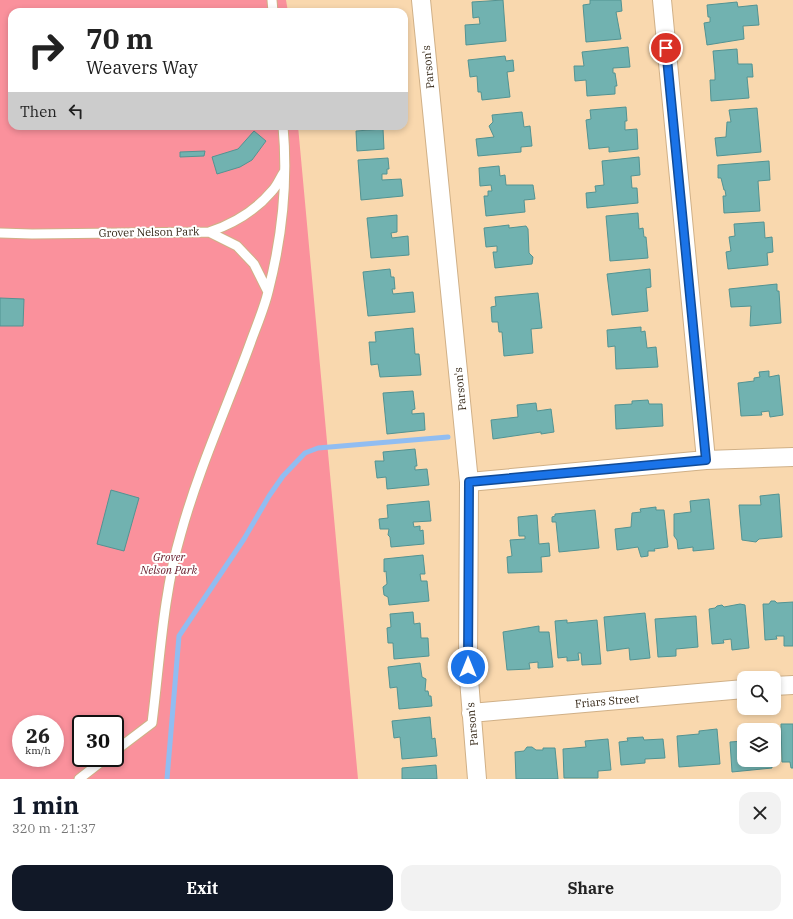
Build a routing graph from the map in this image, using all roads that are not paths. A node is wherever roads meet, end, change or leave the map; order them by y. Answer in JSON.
{"nodes":[{"id":1,"x":422,"y":0,"type":"edge"},
{"id":2,"x":662,"y":0,"type":"edge"},
{"id":3,"x":283,"y":130,"type":"edge"},
{"id":4,"x":284,"y":171,"type":"junction"},
{"id":5,"x":210,"y":232,"type":"junction"},
{"id":6,"x":0,"y":233,"type":"edge"},
{"id":7,"x":268,"y":292,"type":"junction"},
{"id":8,"x":793,"y":457,"type":"edge"},
{"id":9,"x":706,"y":460,"type":"junction"},
{"id":10,"x":469,"y":482,"type":"junction"},
{"id":11,"x":793,"y":685,"type":"edge"},
{"id":12,"x":781,"y":686,"type":"edge"},
{"id":13,"x":737,"y":690,"type":"edge"},
{"id":14,"x":471,"y":713,"type":"junction"},
{"id":15,"x":124,"y":744,"type":"edge"},
{"id":16,"x":94,"y":767,"type":"edge"},
{"id":17,"x":79,"y":779,"type":"edge"},
{"id":18,"x":477,"y":779,"type":"edge"}],
"edges":[{"from":1,"to":10,"type":"street","name":"Parson's"},
{"from":2,"to":9,"type":"street"},
{"from":3,"to":4,"type":"lane"},
{"from":4,"to":5,"type":"lane"},
{"from":4,"to":7,"type":"lane"},
{"from":5,"to":6,"type":"lane","name":"Grover Nelson Park"},
{"from":5,"to":7,"type":"lane","name":"Grover Nelson Park"},
{"from":7,"to":15,"type":"lane"},
{"from":8,"to":9,"type":"street"},
{"from":9,"to":10,"type":"street"},
{"from":10,"to":14,"type":"street","name":"Parson's"},
{"from":11,"to":12,"type":"street"},
{"from":13,"to":14,"type":"street","name":"Friars Street"},
{"from":14,"to":18,"type":"street","name":"Parson's"},
{"from":16,"to":17,"type":"lane"}]}
